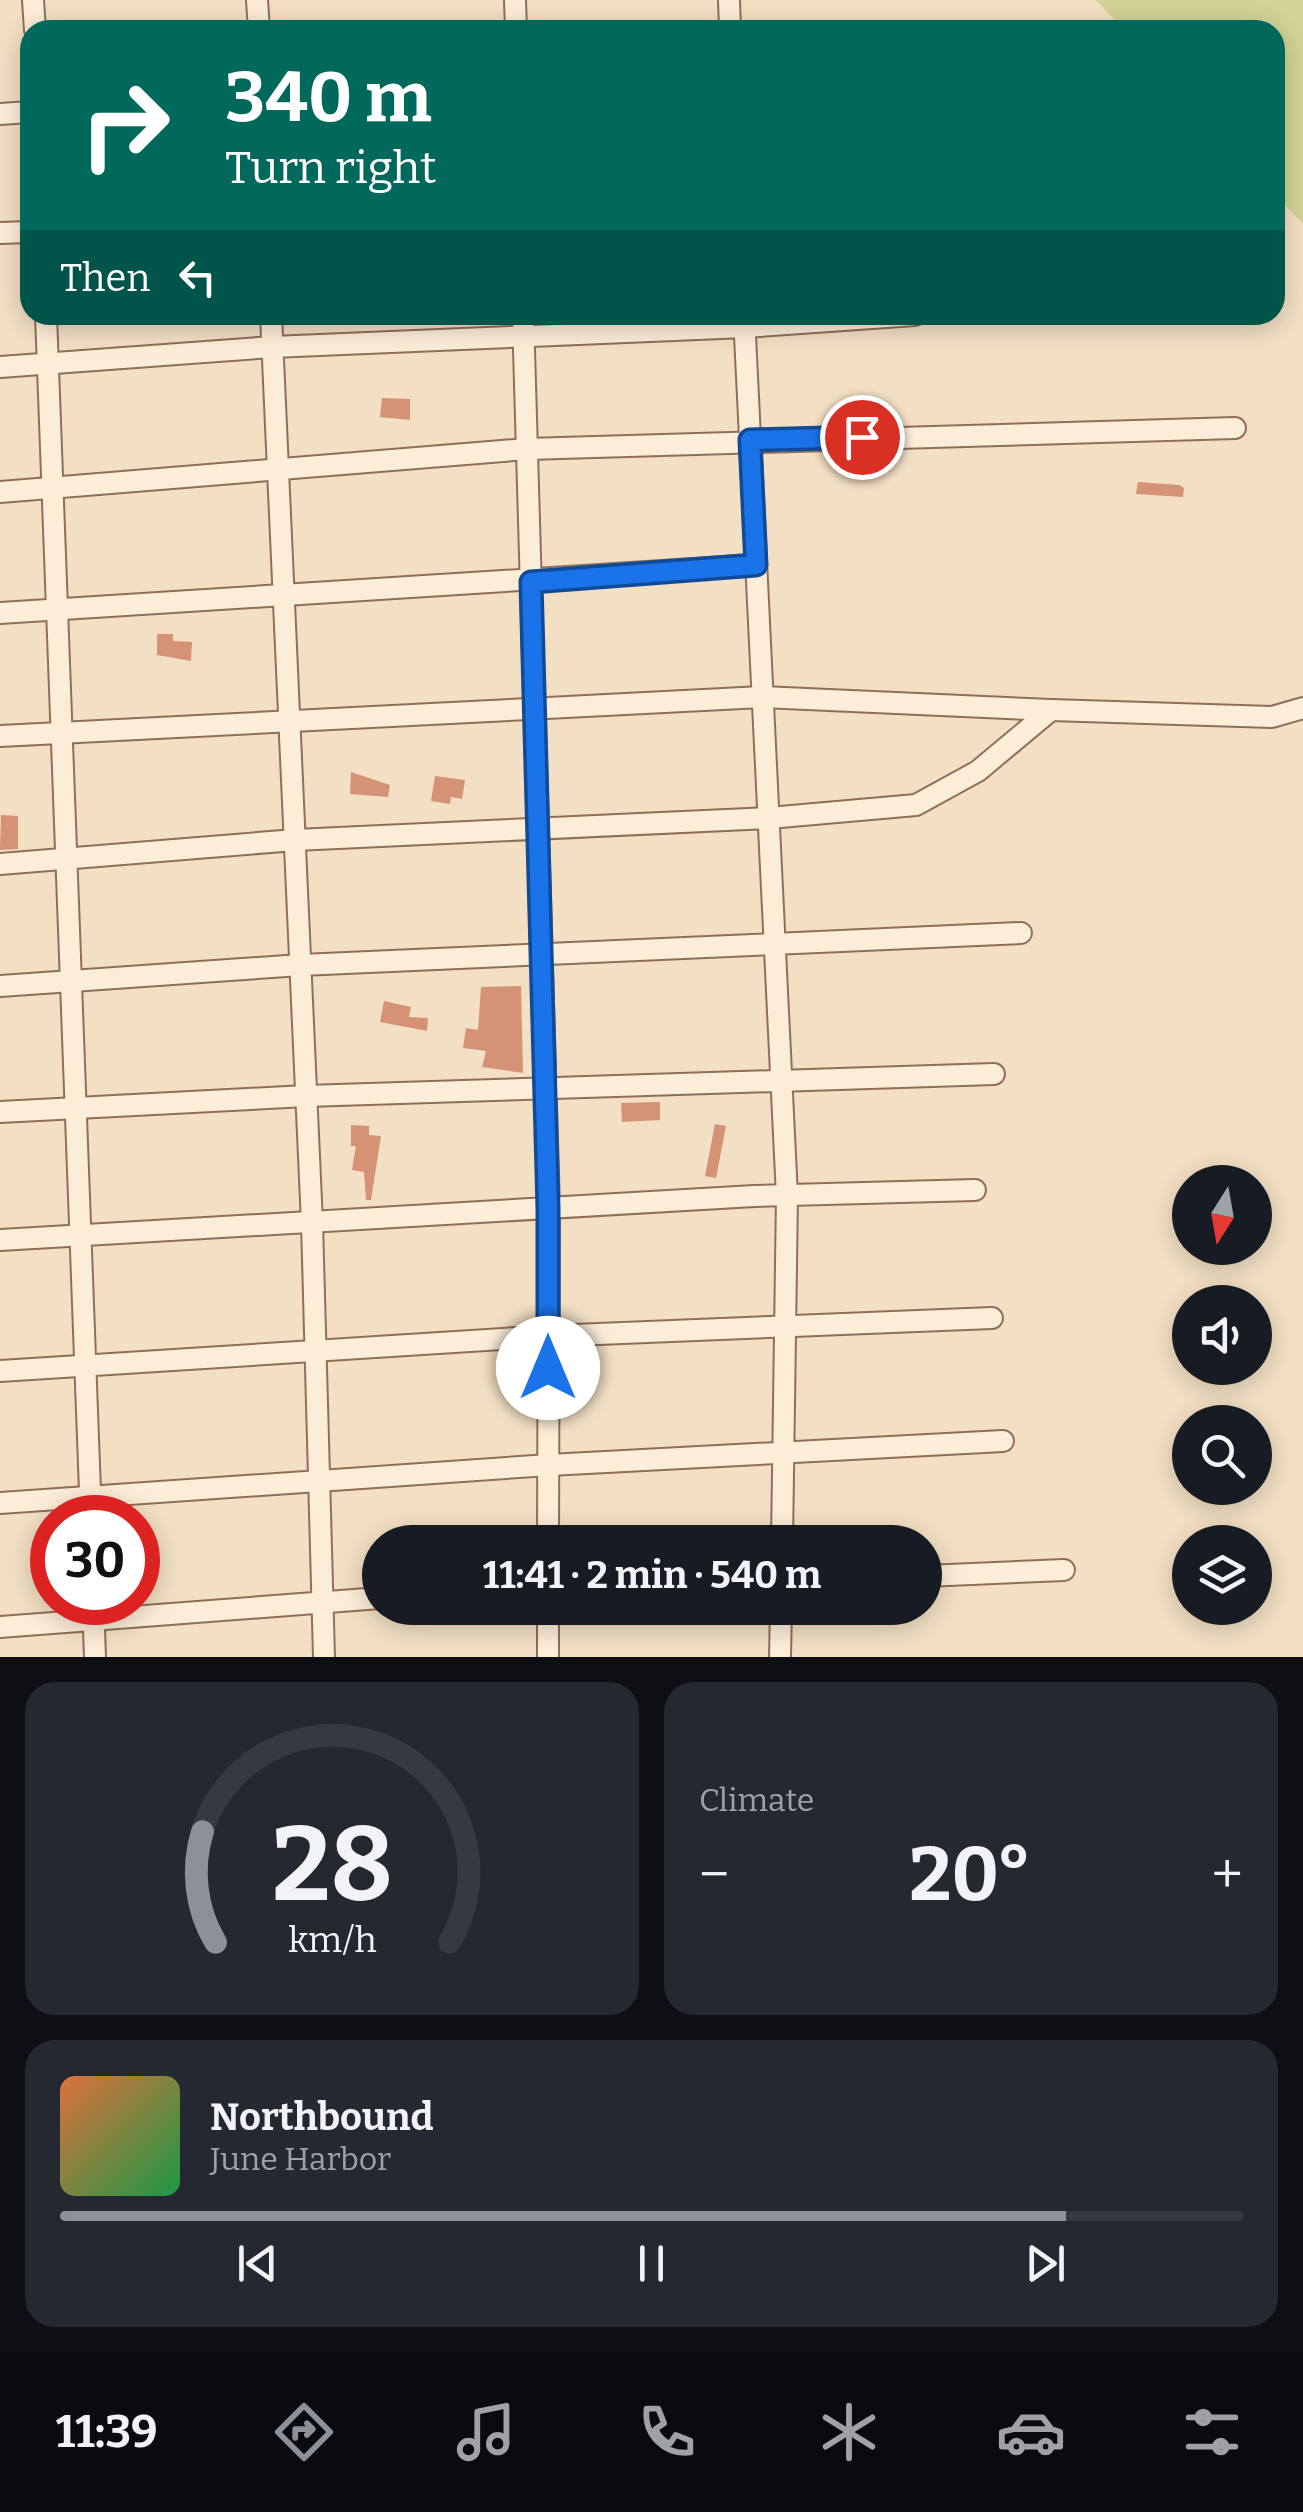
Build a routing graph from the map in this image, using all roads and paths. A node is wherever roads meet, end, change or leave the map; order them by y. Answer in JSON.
{"nodes":[{"id":1,"x":46,"y":325,"type":"edge"},
{"id":2,"x":271,"y":325,"type":"edge"},
{"id":3,"x":513,"y":325,"type":"edge"},
{"id":4,"x":524,"y":325,"type":"edge"},
{"id":5,"x":744,"y":325,"type":"edge"},
{"id":6,"x":272,"y":347,"type":"junction"},
{"id":7,"x":48,"y":365,"type":"junction"},
{"id":8,"x":0,"y":367,"type":"edge"},
{"id":9,"x":1235,"y":428,"type":"dead end"},
{"id":10,"x":750,"y":440,"type":"junction"},
{"id":11,"x":527,"y":448,"type":"junction"},
{"id":12,"x":279,"y":468,"type":"junction"},
{"id":13,"x":52,"y":489,"type":"junction"},
{"id":14,"x":0,"y":492,"type":"edge"},
{"id":15,"x":756,"y":565,"type":"junction"},
{"id":16,"x":531,"y":582,"type":"junction"},
{"id":17,"x":284,"y":594,"type":"junction"},
{"id":18,"x":57,"y":609,"type":"junction"},
{"id":19,"x":0,"y":613,"type":"edge"},
{"id":20,"x":762,"y":697,"type":"junction"},
{"id":21,"x":534,"y":708,"type":"junction"},
{"id":22,"x":1303,"y":708,"type":"edge"},
{"id":23,"x":1051,"y":710,"type":"junction"},
{"id":24,"x":290,"y":720,"type":"junction"},
{"id":25,"x":61,"y":732,"type":"junction"},
{"id":26,"x":0,"y":736,"type":"edge"},
{"id":27,"x":768,"y":818,"type":"junction"},
{"id":28,"x":538,"y":829,"type":"junction"},
{"id":29,"x":295,"y":840,"type":"junction"},
{"id":30,"x":66,"y":859,"type":"junction"},
{"id":31,"x":0,"y":864,"type":"edge"},
{"id":32,"x":1021,"y":933,"type":"dead end"},
{"id":33,"x":775,"y":946,"type":"junction"},
{"id":34,"x":542,"y":956,"type":"junction"},
{"id":35,"x":301,"y":965,"type":"junction"},
{"id":36,"x":70,"y":982,"type":"junction"},
{"id":37,"x":0,"y":986,"type":"edge"},
{"id":38,"x":994,"y":1074,"type":"dead end"},
{"id":39,"x":782,"y":1081,"type":"junction"},
{"id":40,"x":545,"y":1090,"type":"junction"},
{"id":41,"x":306,"y":1096,"type":"junction"},
{"id":42,"x":75,"y":1108,"type":"junction"},
{"id":43,"x":0,"y":1112,"type":"edge"},
{"id":44,"x":975,"y":1190,"type":"dead end"},
{"id":45,"x":787,"y":1196,"type":"junction"},
{"id":46,"x":548,"y":1208,"type":"junction"},
{"id":47,"x":312,"y":1222,"type":"junction"},
{"id":48,"x":80,"y":1236,"type":"junction"},
{"id":49,"x":0,"y":1240,"type":"edge"},
{"id":50,"x":992,"y":1318,"type":"dead end"},
{"id":51,"x":785,"y":1325,"type":"junction"},
{"id":52,"x":548,"y":1336,"type":"junction"},
{"id":53,"x":316,"y":1350,"type":"junction"},
{"id":54,"x":85,"y":1366,"type":"junction"},
{"id":55,"x":0,"y":1371,"type":"edge"},
{"id":56,"x":1003,"y":1442,"type":"dead end"},
{"id":57,"x":783,"y":1451,"type":"junction"},
{"id":58,"x":549,"y":1465,"type":"junction"},
{"id":59,"x":320,"y":1482,"type":"junction"},
{"id":60,"x":90,"y":1495,"type":"edge"},
{"id":61,"x":160,"y":1499,"type":"edge"},
{"id":62,"x":0,"y":1503,"type":"edge"},
{"id":63,"x":30,"y":1504,"type":"edge"},
{"id":64,"x":548,"y":1525,"type":"edge"},
{"id":65,"x":782,"y":1525,"type":"edge"},
{"id":66,"x":1064,"y":1570,"type":"dead end"},
{"id":67,"x":942,"y":1575,"type":"edge"},
{"id":68,"x":362,"y":1599,"type":"edge"},
{"id":69,"x":322,"y":1602,"type":"junction"},
{"id":70,"x":160,"y":1609,"type":"edge"},
{"id":71,"x":30,"y":1622,"type":"edge"},
{"id":72,"x":94,"y":1625,"type":"edge"},
{"id":73,"x":548,"y":1625,"type":"edge"},
{"id":74,"x":781,"y":1625,"type":"edge"},
{"id":75,"x":0,"y":1627,"type":"edge"},
{"id":76,"x":95,"y":1657,"type":"edge"},
{"id":77,"x":324,"y":1657,"type":"edge"},
{"id":78,"x":548,"y":1657,"type":"edge"},
{"id":79,"x":780,"y":1657,"type":"edge"}],
"edges":[{"from":1,"to":7,"type":"street"},
{"from":2,"to":6,"type":"street"},
{"from":3,"to":6,"type":"street"},
{"from":4,"to":11,"type":"street"},
{"from":5,"to":10,"type":"street"},
{"from":6,"to":7,"type":"street"},
{"from":6,"to":12,"type":"street"},
{"from":7,"to":8,"type":"street"},
{"from":7,"to":13,"type":"street"},
{"from":9,"to":10,"type":"street"},
{"from":10,"to":11,"type":"street"},
{"from":10,"to":15,"type":"street"},
{"from":11,"to":12,"type":"street"},
{"from":11,"to":16,"type":"street"},
{"from":12,"to":13,"type":"street"},
{"from":12,"to":17,"type":"street"},
{"from":13,"to":14,"type":"street"},
{"from":13,"to":18,"type":"street"},
{"from":15,"to":16,"type":"street"},
{"from":15,"to":20,"type":"street"},
{"from":16,"to":17,"type":"street"},
{"from":16,"to":21,"type":"street"},
{"from":17,"to":18,"type":"street"},
{"from":17,"to":24,"type":"street"},
{"from":18,"to":19,"type":"street"},
{"from":18,"to":25,"type":"street"},
{"from":20,"to":21,"type":"street"},
{"from":20,"to":23,"type":"street"},
{"from":20,"to":27,"type":"street"},
{"from":21,"to":24,"type":"street"},
{"from":21,"to":28,"type":"street"},
{"from":22,"to":23,"type":"street"},
{"from":23,"to":27,"type":"street"},
{"from":24,"to":25,"type":"street"},
{"from":24,"to":29,"type":"street"},
{"from":25,"to":26,"type":"street"},
{"from":25,"to":30,"type":"street"},
{"from":27,"to":28,"type":"street"},
{"from":27,"to":33,"type":"street"},
{"from":28,"to":29,"type":"street"},
{"from":28,"to":34,"type":"street"},
{"from":29,"to":30,"type":"street"},
{"from":29,"to":35,"type":"street"},
{"from":30,"to":31,"type":"street"},
{"from":30,"to":36,"type":"street"},
{"from":32,"to":33,"type":"street"},
{"from":33,"to":34,"type":"street"},
{"from":33,"to":39,"type":"street"},
{"from":34,"to":35,"type":"street"},
{"from":34,"to":40,"type":"street"},
{"from":35,"to":36,"type":"street"},
{"from":35,"to":41,"type":"street"},
{"from":36,"to":37,"type":"street"},
{"from":36,"to":42,"type":"street"},
{"from":38,"to":39,"type":"street"},
{"from":39,"to":40,"type":"street"},
{"from":39,"to":45,"type":"street"},
{"from":40,"to":41,"type":"street"},
{"from":40,"to":46,"type":"street"},
{"from":41,"to":42,"type":"street"},
{"from":41,"to":47,"type":"street"},
{"from":42,"to":43,"type":"street"},
{"from":42,"to":48,"type":"street"},
{"from":44,"to":45,"type":"street"},
{"from":45,"to":46,"type":"street"},
{"from":45,"to":51,"type":"street"},
{"from":46,"to":47,"type":"street"},
{"from":46,"to":52,"type":"street"},
{"from":47,"to":48,"type":"street"},
{"from":47,"to":53,"type":"street"},
{"from":48,"to":49,"type":"street"},
{"from":48,"to":54,"type":"street"},
{"from":50,"to":51,"type":"street"},
{"from":51,"to":52,"type":"street"},
{"from":51,"to":57,"type":"street"},
{"from":52,"to":53,"type":"street"},
{"from":52,"to":58,"type":"street"},
{"from":53,"to":54,"type":"street"},
{"from":53,"to":59,"type":"street"},
{"from":54,"to":55,"type":"street"},
{"from":54,"to":60,"type":"street"},
{"from":56,"to":57,"type":"street"},
{"from":57,"to":58,"type":"street"},
{"from":57,"to":65,"type":"street"},
{"from":58,"to":59,"type":"street"},
{"from":58,"to":64,"type":"street"},
{"from":59,"to":61,"type":"street"},
{"from":59,"to":69,"type":"street"},
{"from":62,"to":63,"type":"street"},
{"from":66,"to":67,"type":"street"},
{"from":68,"to":69,"type":"street"},
{"from":69,"to":70,"type":"street"},
{"from":69,"to":77,"type":"street"},
{"from":71,"to":75,"type":"street"},
{"from":72,"to":76,"type":"street"},
{"from":73,"to":78,"type":"street"},
{"from":74,"to":79,"type":"street"}]}
